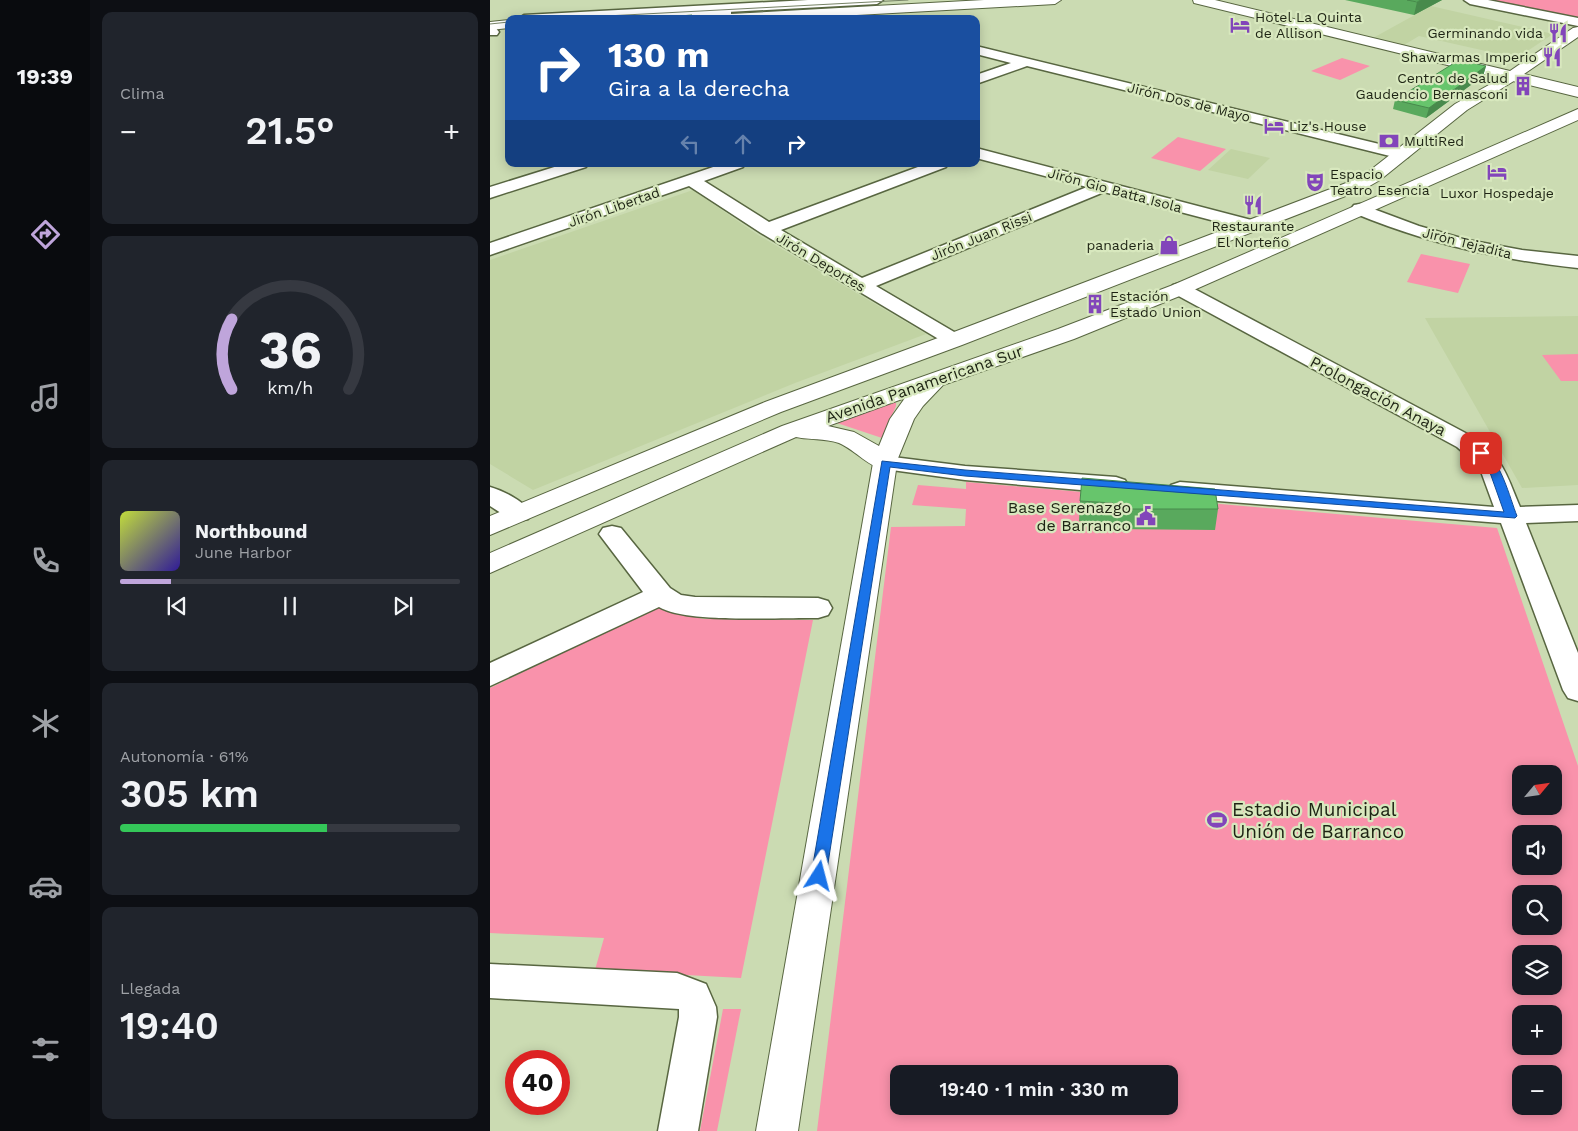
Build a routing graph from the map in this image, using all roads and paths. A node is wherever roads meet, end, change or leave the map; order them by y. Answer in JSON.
{"nodes":[{"id":1,"x":620,"y":0,"type":"edge"},
{"id":2,"x":941,"y":0,"type":"edge"},
{"id":3,"x":1055,"y":0,"type":"edge"},
{"id":4,"x":1199,"y":0,"type":"edge"},
{"id":5,"x":1470,"y":0,"type":"edge"},
{"id":6,"x":998,"y":2,"type":"edge"},
{"id":7,"x":801,"y":6,"type":"edge"},
{"id":8,"x":878,"y":8,"type":"edge"},
{"id":9,"x":647,"y":15,"type":"edge"},
{"id":10,"x":664,"y":15,"type":"edge"},
{"id":11,"x":737,"y":15,"type":"edge"},
{"id":12,"x":505,"y":22,"type":"edge"},
{"id":13,"x":1578,"y":22,"type":"edge"},
{"id":14,"x":505,"y":25,"type":"edge"},
{"id":15,"x":490,"y":28,"type":"edge"},
{"id":16,"x":505,"y":30,"type":"edge"},
{"id":17,"x":1578,"y":32,"type":"edge"},
{"id":18,"x":980,"y":51,"type":"edge"},
{"id":19,"x":1026,"y":62,"type":"junction"},
{"id":20,"x":1512,"y":76,"type":"junction"},
{"id":21,"x":980,"y":79,"type":"edge"},
{"id":22,"x":1578,"y":92,"type":"edge"},
{"id":23,"x":1578,"y":114,"type":"edge"},
{"id":24,"x":980,"y":154,"type":"edge"},
{"id":25,"x":1402,"y":154,"type":"junction"},
{"id":26,"x":571,"y":167,"type":"edge"},
{"id":27,"x":728,"y":167,"type":"edge"},
{"id":28,"x":932,"y":167,"type":"edge"},
{"id":29,"x":691,"y":180,"type":"junction"},
{"id":30,"x":1102,"y":187,"type":"junction"},
{"id":31,"x":490,"y":193,"type":"edge"},
{"id":32,"x":1360,"y":209,"type":"junction"},
{"id":33,"x":1253,"y":226,"type":"junction"},
{"id":34,"x":767,"y":230,"type":"junction"},
{"id":35,"x":490,"y":249,"type":"edge"},
{"id":36,"x":1578,"y":262,"type":"edge"},
{"id":37,"x":861,"y":285,"type":"junction"},
{"id":38,"x":1180,"y":289,"type":"junction"},
{"id":39,"x":954,"y":340,"type":"junction"},
{"id":40,"x":842,"y":382,"type":"junction"},
{"id":41,"x":901,"y":400,"type":"junction"},
{"id":42,"x":790,"y":431,"type":"junction"},
{"id":43,"x":886,"y":463,"type":"junction"},
{"id":44,"x":490,"y":495,"type":"edge"},
{"id":45,"x":1578,"y":512,"type":"edge"},
{"id":46,"x":519,"y":514,"type":"junction"},
{"id":47,"x":1511,"y":516,"type":"junction"},
{"id":48,"x":490,"y":526,"type":"edge"},
{"id":49,"x":612,"y":534,"type":"dead end"},
{"id":50,"x":490,"y":564,"type":"edge"},
{"id":51,"x":660,"y":595,"type":"junction"},
{"id":52,"x":818,"y":608,"type":"dead end"},
{"id":53,"x":490,"y":675,"type":"edge"},
{"id":54,"x":1578,"y":690,"type":"edge"},
{"id":55,"x":490,"y":981,"type":"edge"},
{"id":56,"x":678,"y":1131,"type":"edge"},
{"id":57,"x":777,"y":1131,"type":"edge"}],
"edges":[{"from":1,"to":9,"type":"street"},
{"from":2,"to":8,"type":"main road"},
{"from":3,"to":6,"type":"main road"},
{"from":4,"to":20,"type":"main road"},
{"from":5,"to":13,"type":"street"},
{"from":6,"to":8,"type":"main road"},
{"from":7,"to":8,"type":"main road"},
{"from":7,"to":10,"type":"main road"},
{"from":7,"to":11,"type":"main road"},
{"from":12,"to":15,"type":"street"},
{"from":14,"to":15,"type":"main road"},
{"from":15,"to":16,"type":"main road"},
{"from":17,"to":20,"type":"main road","name":"Avenida Panamericana Sur"},
{"from":18,"to":19,"type":"street","name":"Jirón Dos de Mayo"},
{"from":19,"to":21,"type":"street"},
{"from":19,"to":25,"type":"street","name":"Jirón Dos de Mayo"},
{"from":20,"to":22,"type":"main road"},
{"from":20,"to":25,"type":"main road","name":"Avenida Panamericana Sur"},
{"from":23,"to":32,"type":"main road","name":"Avenida Panamericana Sur"},
{"from":24,"to":30,"type":"street","name":"Jirón Gio Batta Isola"},
{"from":25,"to":33,"type":"main road","name":"Avenida Panamericana Sur"},
{"from":26,"to":31,"type":"street"},
{"from":27,"to":29,"type":"street","name":"Jirón Libertad"},
{"from":28,"to":34,"type":"street"},
{"from":29,"to":34,"type":"street","name":"Jirón Deportes"},
{"from":29,"to":35,"type":"street","name":"Jirón Libertad"},
{"from":30,"to":33,"type":"street","name":"Jirón Gio Batta Isola"},
{"from":30,"to":37,"type":"street","name":"Jirón Juan Rissi"},
{"from":32,"to":36,"type":"street","name":"Jirón Tejadita"},
{"from":32,"to":38,"type":"main road","name":"Avenida Panamericana Sur"},
{"from":33,"to":39,"type":"main road","name":"Avenida Panamericana Sur"},
{"from":34,"to":37,"type":"street","name":"Jirón Deportes"},
{"from":37,"to":39,"type":"street","name":"Jirón Deportes"},
{"from":38,"to":41,"type":"main road","name":"Avenida Panamericana Sur"},
{"from":38,"to":47,"type":"street","name":"Prolongación Anaya"},
{"from":39,"to":40,"type":"main road","name":"Avenida Panamericana Sur"},
{"from":40,"to":41,"type":"main road"},
{"from":40,"to":46,"type":"main road","name":"Avenida Panamericana Sur"},
{"from":41,"to":42,"type":"main road","name":"Avenida Panamericana Sur"},
{"from":41,"to":43,"type":"main road"},
{"from":42,"to":43,"type":"main road"},
{"from":42,"to":50,"type":"main road","name":"Avenida Panamericana Sur"},
{"from":43,"to":47,"type":"street"},
{"from":43,"to":57,"type":"main road"},
{"from":44,"to":46,"type":"street"},
{"from":45,"to":47,"type":"street"},
{"from":46,"to":48,"type":"main road","name":"Avenida Panamericana Sur"},
{"from":47,"to":54,"type":"street","name":"Prolongación Anaya"},
{"from":49,"to":51,"type":"street"},
{"from":51,"to":52,"type":"street"},
{"from":51,"to":53,"type":"street"},
{"from":55,"to":56,"type":"street"}]}
